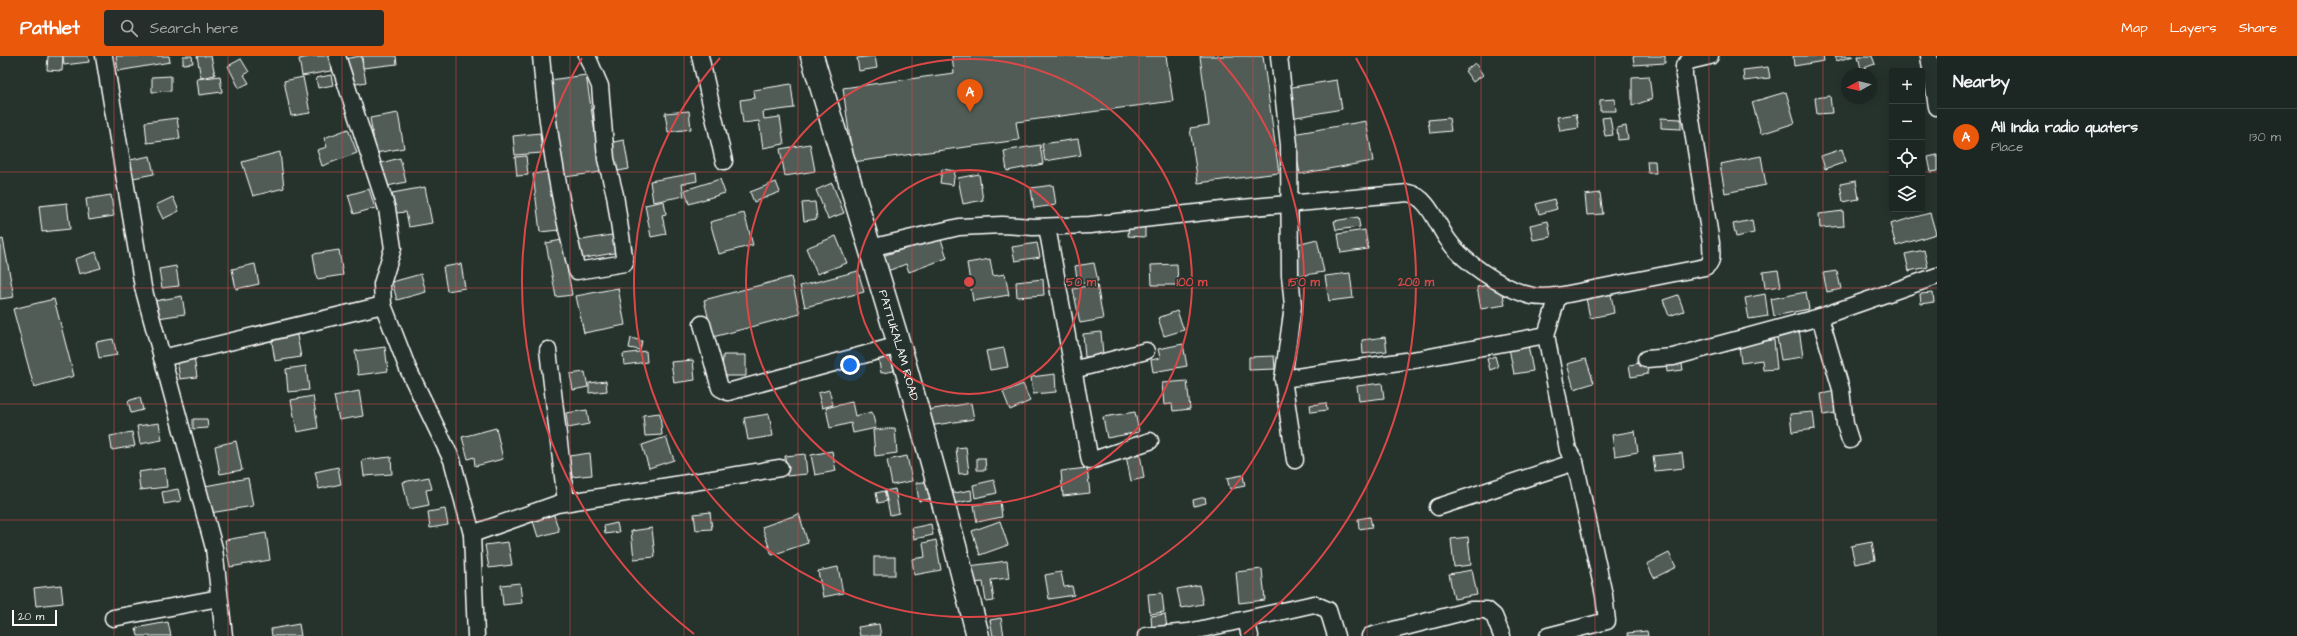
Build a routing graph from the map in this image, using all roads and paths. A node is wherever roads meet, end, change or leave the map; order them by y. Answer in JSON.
{"nodes":[{"id":1,"x":104,"y":56,"type":"edge"},
{"id":2,"x":337,"y":56,"type":"edge"},
{"id":3,"x":541,"y":56,"type":"edge"},
{"id":4,"x":587,"y":56,"type":"edge"},
{"id":5,"x":700,"y":56,"type":"edge"},
{"id":6,"x":812,"y":56,"type":"edge"},
{"id":7,"x":1279,"y":56,"type":"edge"},
{"id":8,"x":1710,"y":56,"type":"edge"},
{"id":9,"x":1929,"y":56,"type":"edge"},
{"id":10,"x":1937,"y":107,"type":"edge"},
{"id":11,"x":724,"y":161,"type":"dead end"},
{"id":12,"x":1289,"y":204,"type":"junction"},
{"id":13,"x":1047,"y":227,"type":"junction"},
{"id":14,"x":870,"y":248,"type":"junction"},
{"id":15,"x":1937,"y":276,"type":"edge"},
{"id":16,"x":1558,"y":296,"type":"junction"},
{"id":17,"x":383,"y":305,"type":"junction"},
{"id":18,"x":1820,"y":317,"type":"junction"},
{"id":19,"x":702,"y":324,"type":"dead end"},
{"id":20,"x":1546,"y":335,"type":"junction"},
{"id":21,"x":899,"y":344,"type":"junction"},
{"id":22,"x":548,"y":350,"type":"dead end"},
{"id":23,"x":1146,"y":351,"type":"dead end"},
{"id":24,"x":162,"y":358,"type":"junction"},
{"id":25,"x":1646,"y":359,"type":"dead end"},
{"id":26,"x":1073,"y":370,"type":"junction"},
{"id":27,"x":1283,"y":380,"type":"junction"},
{"id":28,"x":1850,"y":440,"type":"dead end"},
{"id":29,"x":1150,"y":441,"type":"dead end"},
{"id":30,"x":1295,"y":460,"type":"dead end"},
{"id":31,"x":1574,"y":462,"type":"junction"},
{"id":32,"x":780,"y":468,"type":"dead end"},
{"id":33,"x":566,"y":502,"type":"junction"},
{"id":34,"x":1438,"y":507,"type":"dead end"},
{"id":35,"x":472,"y":534,"type":"junction"},
{"id":36,"x":219,"y":598,"type":"junction"},
{"id":37,"x":113,"y":618,"type":"dead end"},
{"id":38,"x":1246,"y":620,"type":"junction"},
{"id":39,"x":224,"y":636,"type":"edge"},
{"id":40,"x":476,"y":636,"type":"edge"},
{"id":41,"x":978,"y":636,"type":"edge"},
{"id":42,"x":1146,"y":636,"type":"edge"},
{"id":43,"x":1250,"y":636,"type":"edge"},
{"id":44,"x":1336,"y":636,"type":"edge"},
{"id":45,"x":1370,"y":636,"type":"edge"},
{"id":46,"x":1502,"y":636,"type":"edge"},
{"id":47,"x":1549,"y":636,"type":"edge"}],
"edges":[{"from":1,"to":24,"type":"street"},
{"from":2,"to":17,"type":"street"},
{"from":3,"to":4,"type":"street"},
{"from":5,"to":11,"type":"street"},
{"from":6,"to":14,"type":"main road","name":"PATTUKALAM ROAD"},
{"from":7,"to":12,"type":"street"},
{"from":8,"to":16,"type":"street"},
{"from":9,"to":10,"type":"street"},
{"from":12,"to":13,"type":"street"},
{"from":12,"to":16,"type":"street"},
{"from":12,"to":27,"type":"street"},
{"from":13,"to":14,"type":"street"},
{"from":13,"to":26,"type":"street"},
{"from":14,"to":21,"type":"main road","name":"PATTUKALAM ROAD"},
{"from":15,"to":18,"type":"street"},
{"from":16,"to":20,"type":"street"},
{"from":17,"to":24,"type":"street"},
{"from":17,"to":35,"type":"street"},
{"from":18,"to":25,"type":"street"},
{"from":18,"to":28,"type":"street"},
{"from":19,"to":21,"type":"street"},
{"from":20,"to":27,"type":"street"},
{"from":20,"to":31,"type":"street"},
{"from":21,"to":41,"type":"main road","name":"PATTUKALAM ROAD"},
{"from":22,"to":33,"type":"street"},
{"from":23,"to":26,"type":"street"},
{"from":24,"to":36,"type":"street"},
{"from":26,"to":29,"type":"street"},
{"from":27,"to":30,"type":"street"},
{"from":31,"to":34,"type":"street"},
{"from":31,"to":47,"type":"street"},
{"from":32,"to":33,"type":"street"},
{"from":33,"to":35,"type":"street"},
{"from":35,"to":40,"type":"street"},
{"from":36,"to":37,"type":"street"},
{"from":36,"to":39,"type":"street"},
{"from":38,"to":42,"type":"street"},
{"from":38,"to":43,"type":"street"},
{"from":38,"to":44,"type":"street"},
{"from":45,"to":46,"type":"street"}]}
